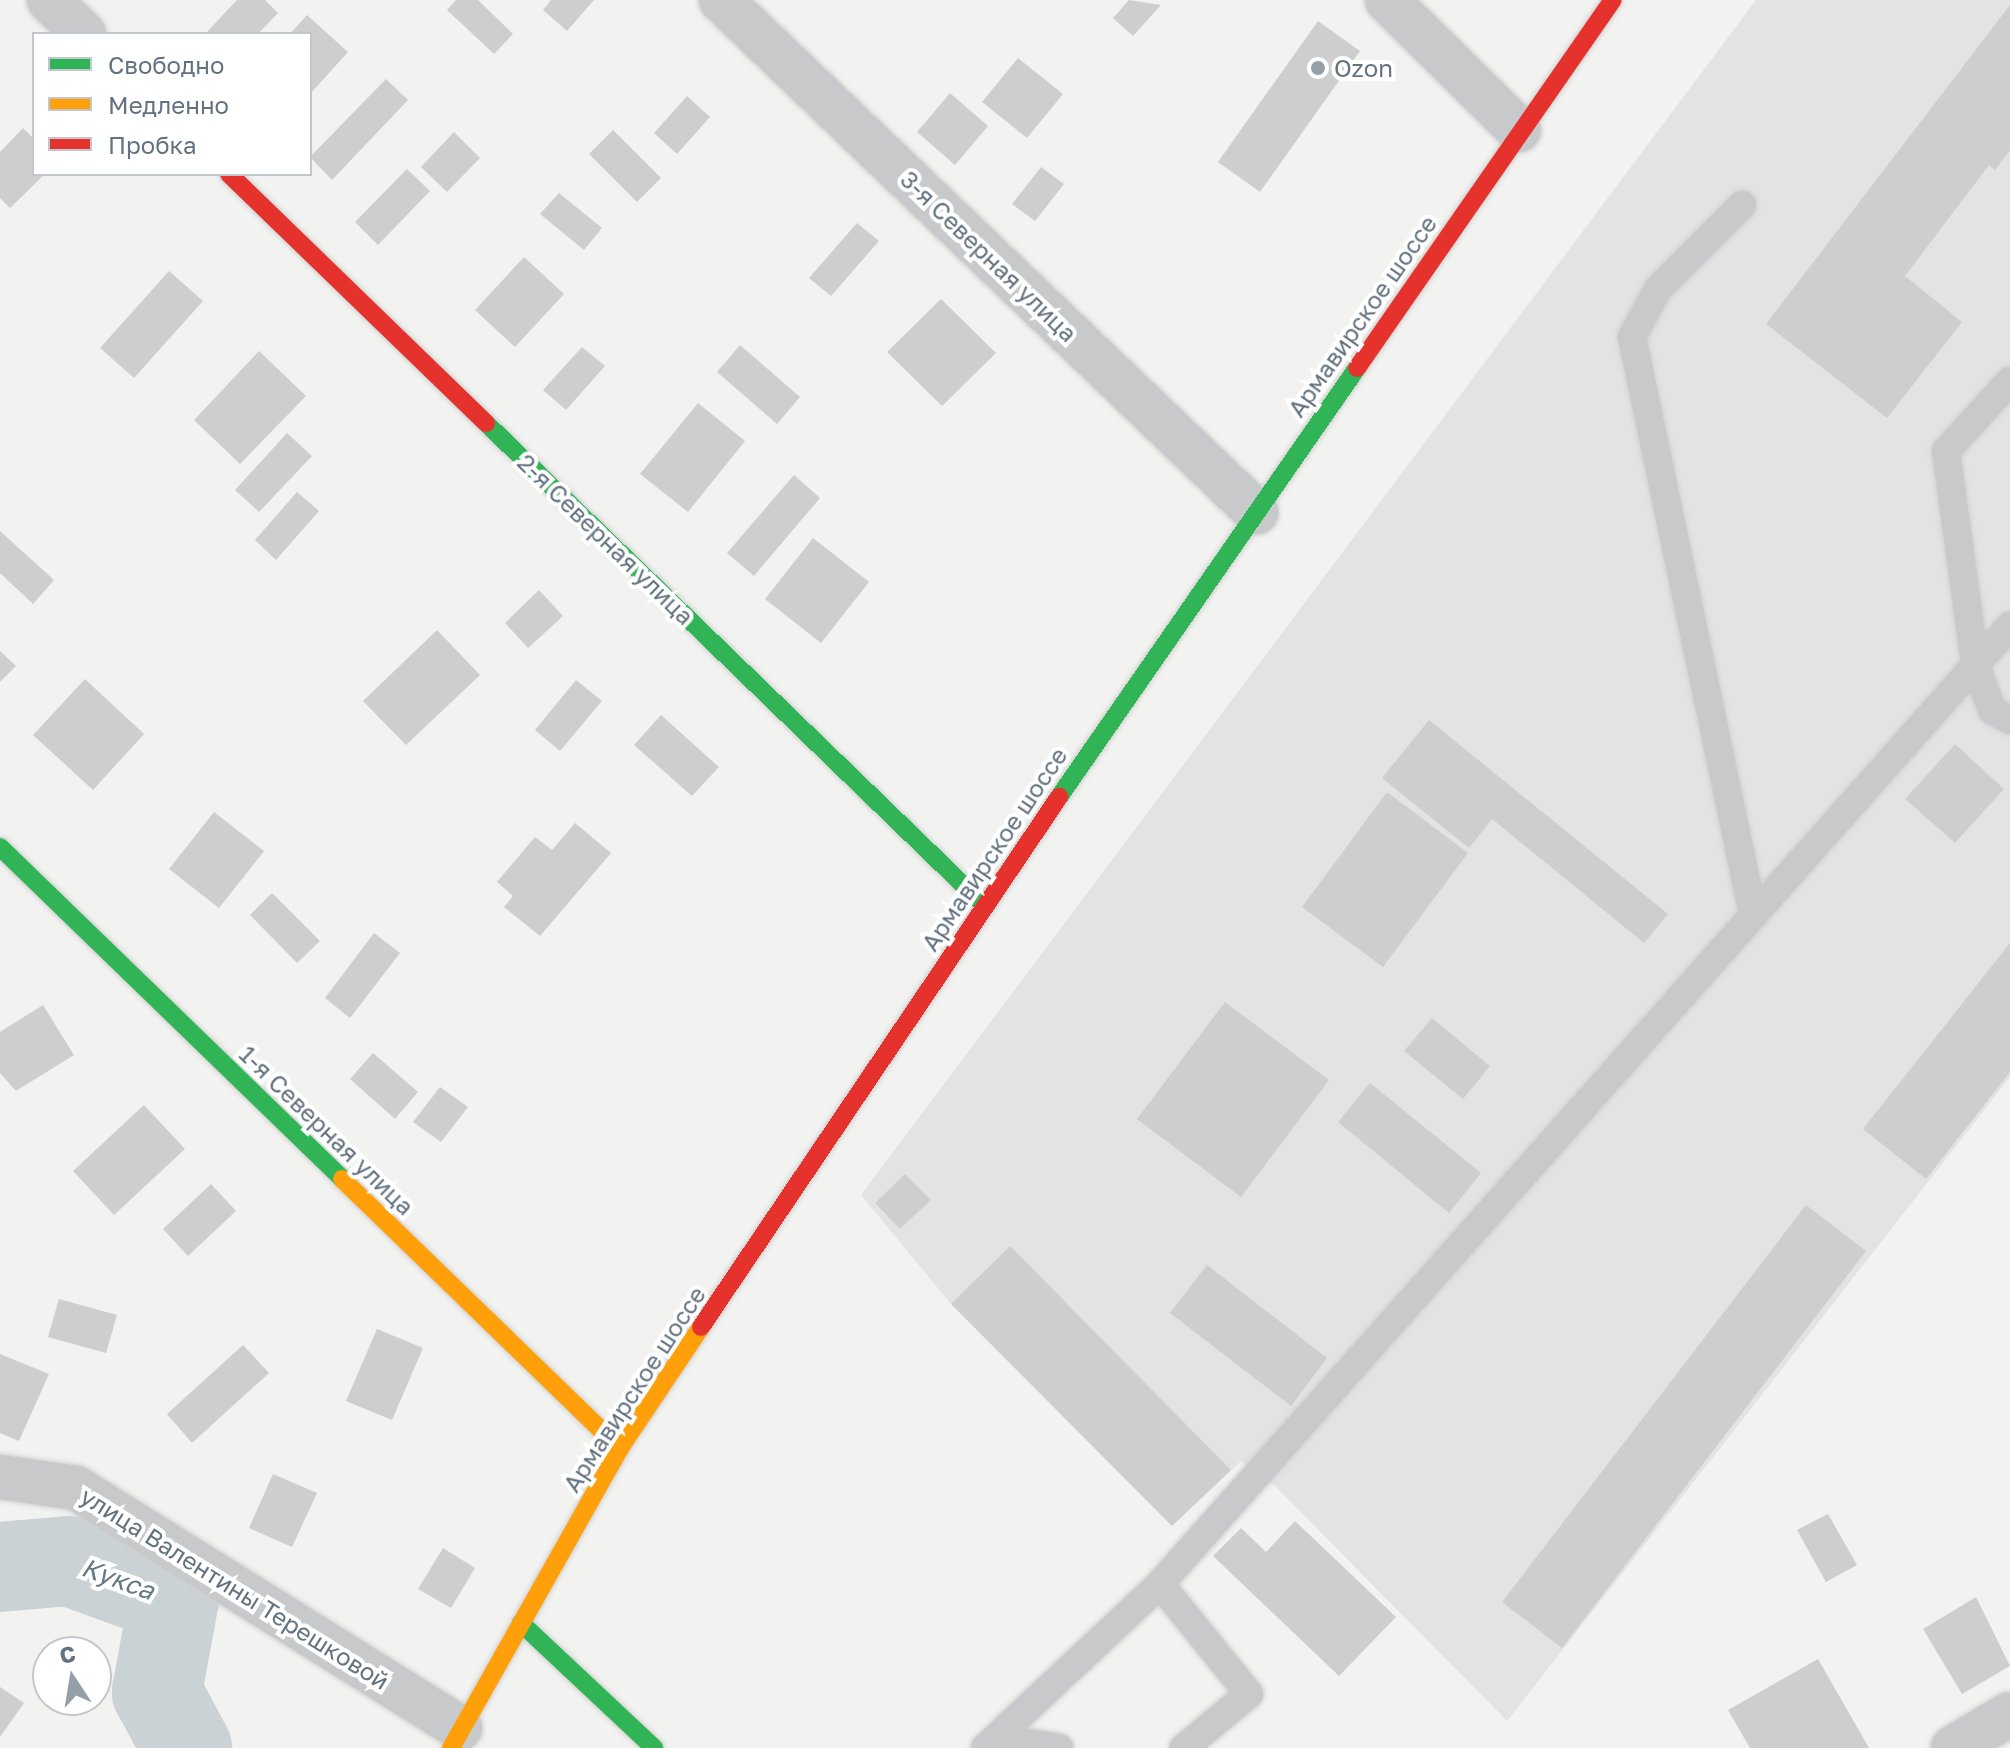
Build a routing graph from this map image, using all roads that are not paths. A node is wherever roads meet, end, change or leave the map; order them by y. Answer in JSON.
{"nodes":[{"id":1,"x":49,"y":0,"type":"edge"},
{"id":2,"x":721,"y":0,"type":"edge"},
{"id":3,"x":1387,"y":0,"type":"edge"},
{"id":4,"x":1613,"y":0,"type":"edge"},
{"id":5,"x":82,"y":32,"type":"edge"},
{"id":6,"x":1519,"y":130,"type":"junction"},
{"id":7,"x":231,"y":176,"type":"edge"},
{"id":8,"x":1742,"y":205,"type":"dead end"},
{"id":9,"x":2010,"y":381,"type":"edge"},
{"id":10,"x":1256,"y":512,"type":"junction"},
{"id":11,"x":2010,"y":626,"type":"edge"},
{"id":12,"x":1975,"y":663,"type":"junction"},
{"id":13,"x":2010,"y":720,"type":"edge"},
{"id":14,"x":0,"y":847,"type":"edge"},
{"id":15,"x":984,"y":905,"type":"junction"},
{"id":16,"x":1753,"y":914,"type":"junction"},
{"id":17,"x":620,"y":1448,"type":"junction"},
{"id":18,"x":0,"y":1477,"type":"edge"},
{"id":19,"x":1160,"y":1584,"type":"junction"},
{"id":20,"x":521,"y":1623,"type":"junction"},
{"id":21,"x":2010,"y":1714,"type":"edge"},
{"id":22,"x":455,"y":1738,"type":"edge"},
{"id":23,"x":992,"y":1743,"type":"edge"},
{"id":24,"x":654,"y":1748,"type":"edge"},
{"id":25,"x":1059,"y":1748,"type":"edge"},
{"id":26,"x":1184,"y":1748,"type":"edge"},
{"id":27,"x":1953,"y":1748,"type":"edge"}],
"edges":[{"from":1,"to":5,"type":"street"},
{"from":2,"to":10,"type":"street","name":"3-я Северная улица"},
{"from":3,"to":6,"type":"street"},
{"from":4,"to":6,"type":"main road","name":"Армавирское шоссе"},
{"from":6,"to":10,"type":"main road","name":"Армавирское шоссе"},
{"from":7,"to":15,"type":"main road","name":"2-я Северная улица"},
{"from":8,"to":16,"type":"lane"},
{"from":9,"to":12,"type":"lane"},
{"from":10,"to":15,"type":"main road","name":"Армавирское шоссе"},
{"from":11,"to":12,"type":"lane"},
{"from":12,"to":13,"type":"lane"},
{"from":12,"to":16,"type":"lane"},
{"from":14,"to":17,"type":"main road","name":"1-я Северная улица"},
{"from":15,"to":17,"type":"main road","name":"Армавирское шоссе"},
{"from":16,"to":19,"type":"lane"},
{"from":17,"to":20,"type":"main road","name":"Армавирское шоссе"},
{"from":18,"to":22,"type":"street","name":"улица Валентины Терешковой"},
{"from":19,"to":23,"type":"lane"},
{"from":19,"to":26,"type":"lane"},
{"from":20,"to":22,"type":"main road","name":"Армавирское шоссе"},
{"from":20,"to":24,"type":"main road"},
{"from":21,"to":27,"type":"street"},
{"from":23,"to":25,"type":"lane"}]}
